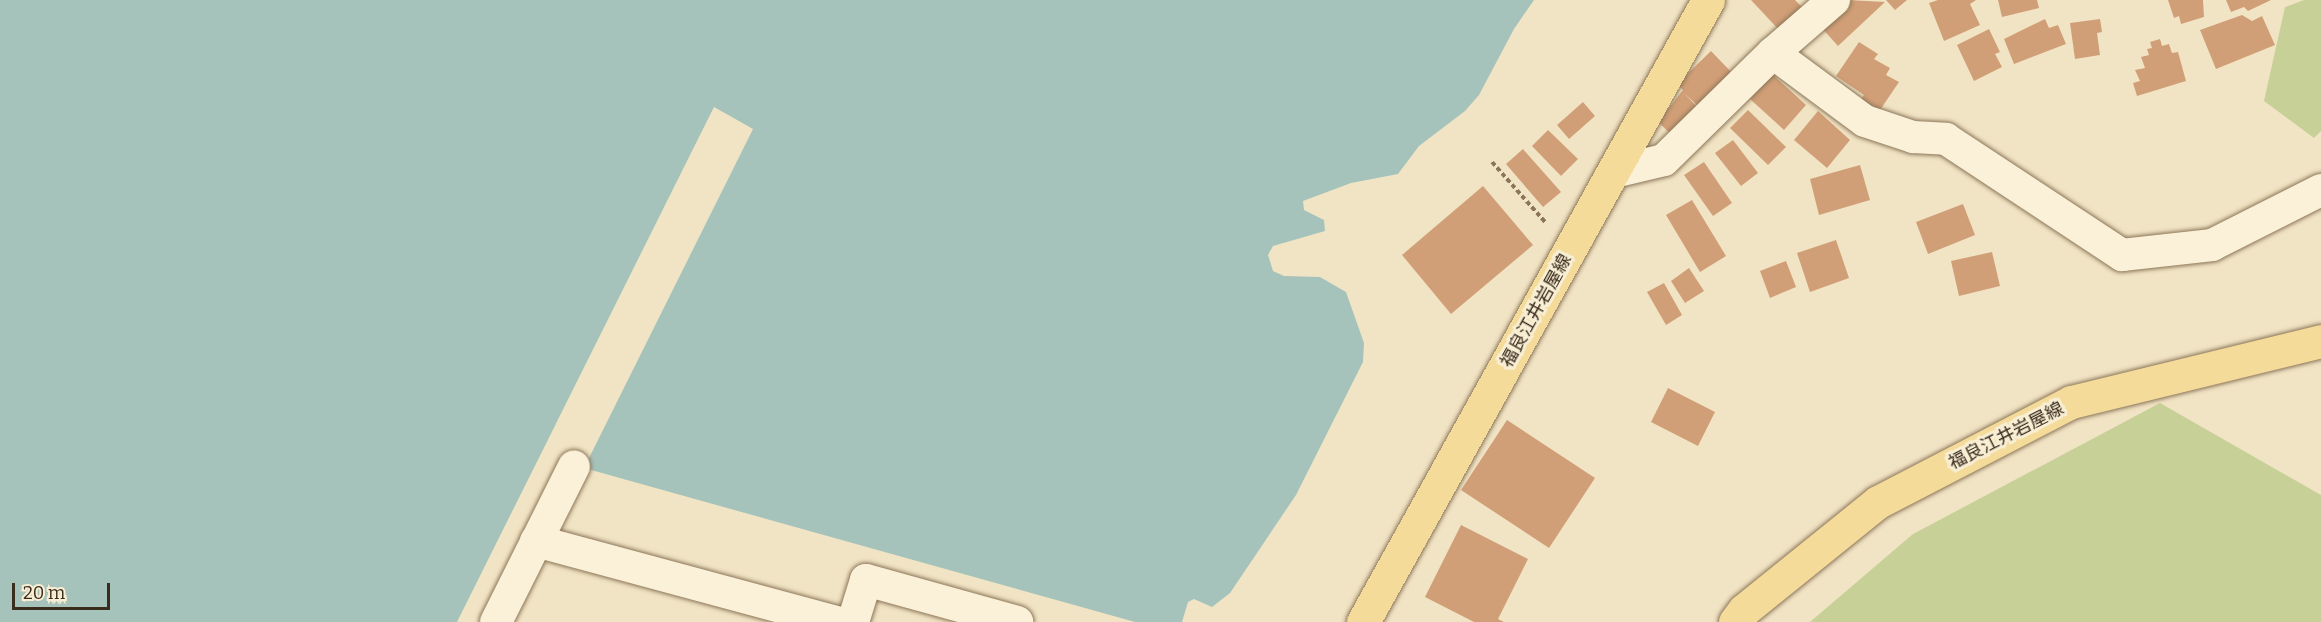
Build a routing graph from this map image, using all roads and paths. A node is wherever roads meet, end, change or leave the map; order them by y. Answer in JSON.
{"nodes":[{"id":1,"x":1708,"y":0,"type":"edge"},
{"id":2,"x":1834,"y":0,"type":"edge"},
{"id":3,"x":1773,"y":52,"type":"junction"},
{"id":4,"x":1492,"y":162,"type":"dead end"},
{"id":5,"x":1614,"y":172,"type":"junction"},
{"id":6,"x":2321,"y":190,"type":"edge"},
{"id":7,"x":1546,"y":224,"type":"dead end"},
{"id":8,"x":2321,"y":341,"type":"edge"},
{"id":9,"x":574,"y":466,"type":"dead end"},
{"id":10,"x":537,"y":541,"type":"junction"},
{"id":11,"x":496,"y":622,"type":"edge"},
{"id":12,"x":837,"y":622,"type":"edge"},
{"id":13,"x":853,"y":622,"type":"edge"},
{"id":14,"x":1017,"y":622,"type":"edge"},
{"id":15,"x":1363,"y":622,"type":"edge"},
{"id":16,"x":1735,"y":622,"type":"edge"}],
"edges":[{"from":1,"to":5,"type":"main road","name":"福良江井岩屋線"},
{"from":2,"to":3,"type":"street"},
{"from":3,"to":5,"type":"street"},
{"from":3,"to":6,"type":"street"},
{"from":4,"to":7,"type":"path"},
{"from":5,"to":15,"type":"main road","name":"福良江井岩屋線"},
{"from":8,"to":16,"type":"main road","name":"福良江井岩屋線"},
{"from":9,"to":10,"type":"street"},
{"from":10,"to":11,"type":"street"},
{"from":10,"to":12,"type":"street"},
{"from":13,"to":14,"type":"street"}]}
